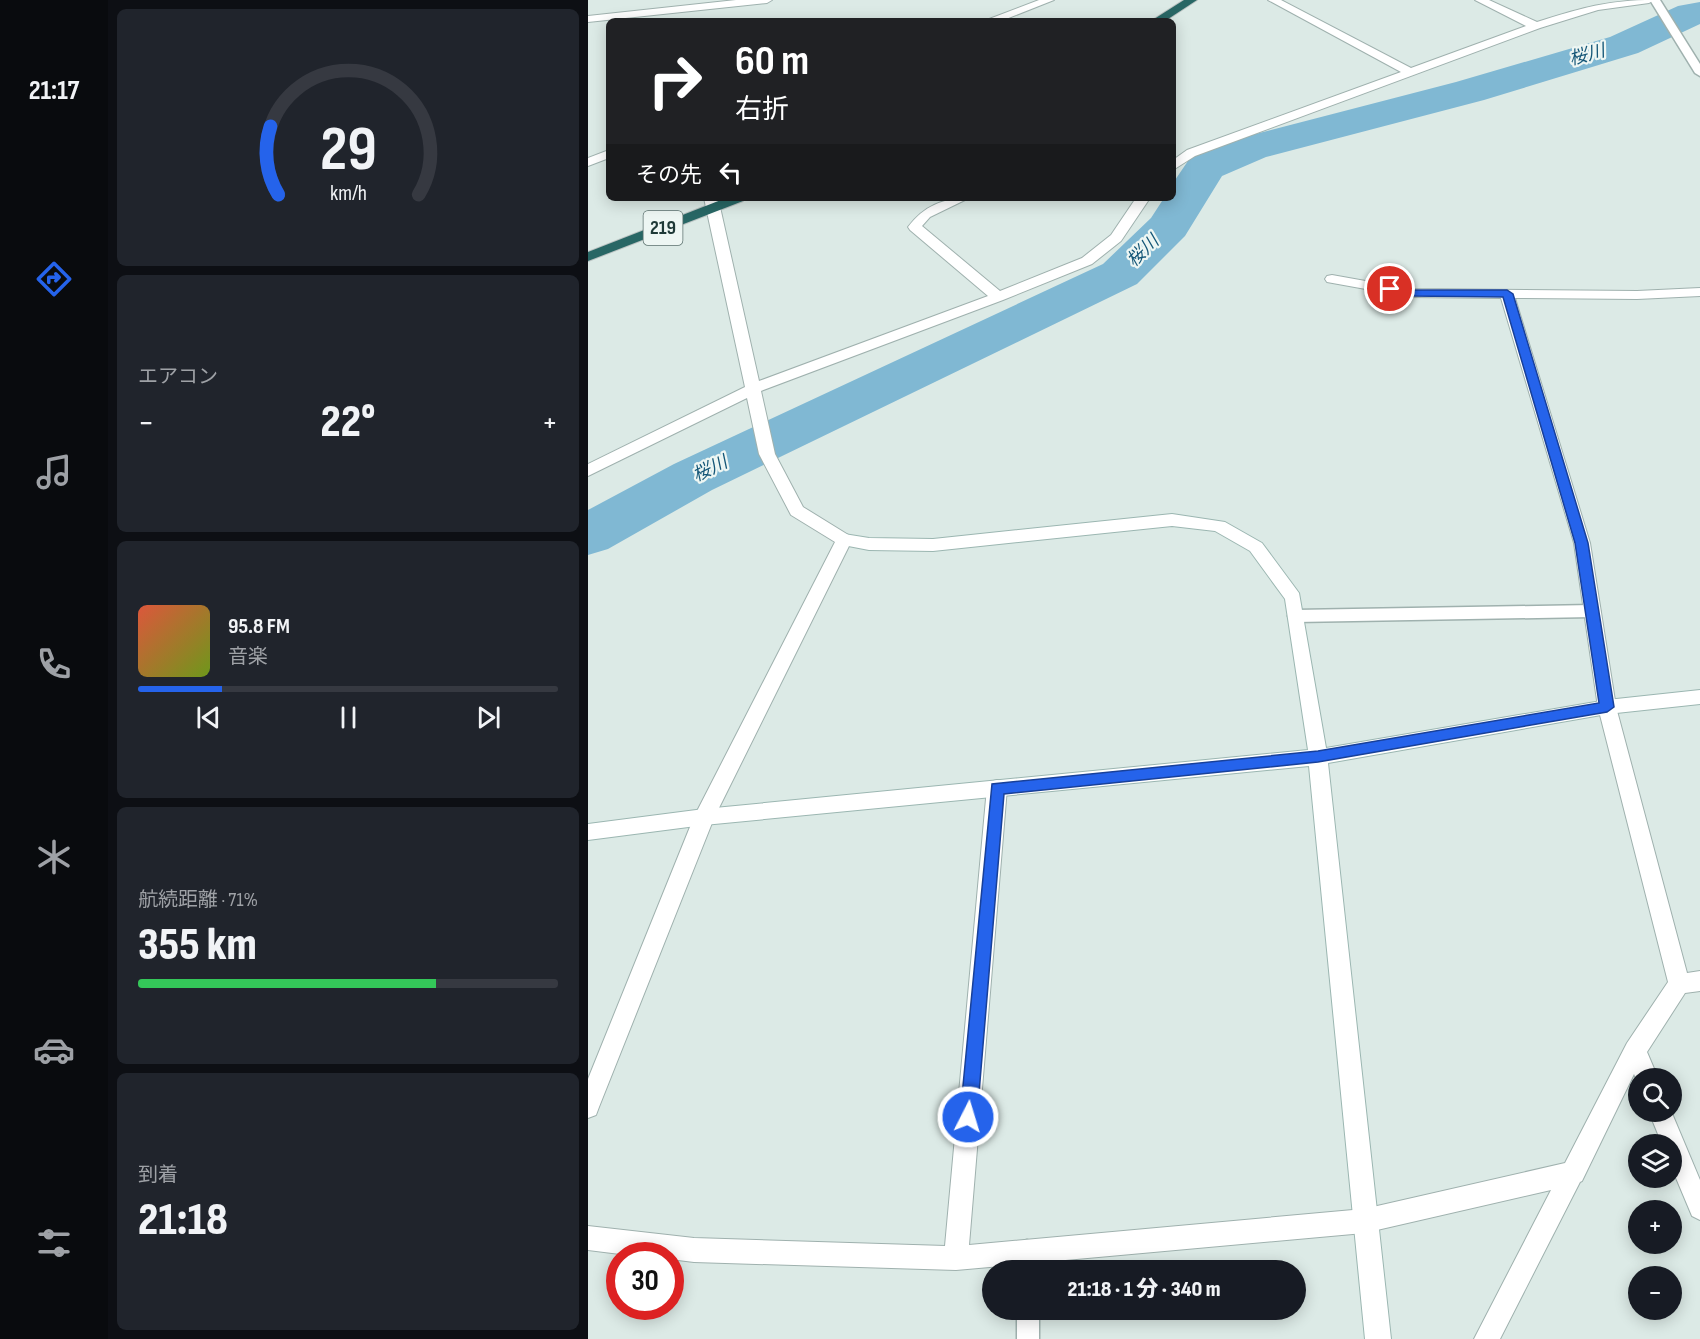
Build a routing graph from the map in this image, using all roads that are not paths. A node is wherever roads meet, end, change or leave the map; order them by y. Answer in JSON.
{"nodes":[{"id":1,"x":767,"y":0,"type":"edge"},
{"id":2,"x":1049,"y":0,"type":"edge"},
{"id":3,"x":1192,"y":0,"type":"edge"},
{"id":4,"x":1273,"y":0,"type":"edge"},
{"id":5,"x":1480,"y":0,"type":"edge"},
{"id":6,"x":1649,"y":0,"type":"edge"},
{"id":7,"x":709,"y":3,"type":"edge"},
{"id":8,"x":1658,"y":4,"type":"edge"},
{"id":9,"x":704,"y":18,"type":"edge"},
{"id":10,"x":998,"y":18,"type":"edge"},
{"id":11,"x":1163,"y":18,"type":"edge"},
{"id":12,"x":588,"y":19,"type":"edge"},
{"id":13,"x":1536,"y":26,"type":"junction"},
{"id":14,"x":1412,"y":73,"type":"junction"},
{"id":15,"x":1700,"y":73,"type":"edge"},
{"id":16,"x":606,"y":155,"type":"edge"},
{"id":17,"x":588,"y":162,"type":"edge"},
{"id":18,"x":1176,"y":164,"type":"edge"},
{"id":19,"x":955,"y":201,"type":"edge"},
{"id":20,"x":1141,"y":201,"type":"edge"},
{"id":21,"x":713,"y":203,"type":"edge"},
{"id":22,"x":588,"y":257,"type":"edge"},
{"id":23,"x":1332,"y":279,"type":"dead end"},
{"id":24,"x":1700,"y":292,"type":"edge"},
{"id":25,"x":1507,"y":294,"type":"junction"},
{"id":26,"x":998,"y":297,"type":"junction"},
{"id":27,"x":753,"y":393,"type":"junction"},
{"id":28,"x":588,"y":471,"type":"edge"},
{"id":29,"x":844,"y":540,"type":"junction"},
{"id":30,"x":1592,"y":611,"type":"junction"},
{"id":31,"x":1296,"y":616,"type":"junction"},
{"id":32,"x":1700,"y":697,"type":"edge"},
{"id":33,"x":1607,"y":707,"type":"junction"},
{"id":34,"x":1318,"y":757,"type":"junction"},
{"id":35,"x":998,"y":788,"type":"junction"},
{"id":36,"x":704,"y":817,"type":"junction"},
{"id":37,"x":588,"y":832,"type":"edge"},
{"id":38,"x":1689,"y":982,"type":"edge"},
{"id":39,"x":1635,"y":1050,"type":"junction"},
{"id":40,"x":1643,"y":1068,"type":"edge"},
{"id":41,"x":588,"y":1107,"type":"edge"},
{"id":42,"x":1664,"y":1122,"type":"edge"},
{"id":43,"x":1574,"y":1173,"type":"junction"},
{"id":44,"x":1700,"y":1208,"type":"edge"},
{"id":45,"x":1364,"y":1221,"type":"junction"},
{"id":46,"x":588,"y":1238,"type":"edge"},
{"id":47,"x":956,"y":1258,"type":"junction"},
{"id":48,"x":1004,"y":1260,"type":"edge"},
{"id":49,"x":1036,"y":1260,"type":"edge"},
{"id":50,"x":1028,"y":1320,"type":"edge"},
{"id":51,"x":1028,"y":1339,"type":"edge"},
{"id":52,"x":1378,"y":1339,"type":"edge"},
{"id":53,"x":1487,"y":1339,"type":"edge"}],
"edges":[{"from":1,"to":7,"type":"street"},
{"from":2,"to":10,"type":"street"},
{"from":3,"to":11,"type":"highway"},
{"from":4,"to":14,"type":"street"},
{"from":5,"to":13,"type":"street"},
{"from":6,"to":13,"type":"street"},
{"from":7,"to":9,"type":"street"},
{"from":7,"to":12,"type":"street"},
{"from":8,"to":15,"type":"lane"},
{"from":13,"to":14,"type":"street"},
{"from":14,"to":18,"type":"street"},
{"from":16,"to":17,"type":"street"},
{"from":19,"to":26,"type":"street"},
{"from":20,"to":26,"type":"street"},
{"from":21,"to":22,"type":"highway","number":"219"},
{"from":21,"to":27,"type":"street"},
{"from":23,"to":25,"type":"street"},
{"from":24,"to":25,"type":"street"},
{"from":25,"to":30,"type":"street"},
{"from":26,"to":27,"type":"street"},
{"from":27,"to":28,"type":"street"},
{"from":27,"to":29,"type":"street"},
{"from":29,"to":31,"type":"street"},
{"from":29,"to":36,"type":"street"},
{"from":30,"to":31,"type":"lane"},
{"from":30,"to":33,"type":"street"},
{"from":31,"to":34,"type":"street"},
{"from":32,"to":33,"type":"street"},
{"from":33,"to":34,"type":"street"},
{"from":33,"to":38,"type":"street"},
{"from":34,"to":35,"type":"street"},
{"from":34,"to":45,"type":"street"},
{"from":35,"to":36,"type":"street"},
{"from":35,"to":47,"type":"street"},
{"from":36,"to":37,"type":"street"},
{"from":36,"to":41,"type":"street"},
{"from":38,"to":39,"type":"street"},
{"from":39,"to":40,"type":"street"},
{"from":39,"to":43,"type":"street"},
{"from":42,"to":44,"type":"street"},
{"from":43,"to":45,"type":"street"},
{"from":43,"to":53,"type":"street"},
{"from":45,"to":49,"type":"street"},
{"from":45,"to":52,"type":"street"},
{"from":46,"to":47,"type":"street"},
{"from":47,"to":48,"type":"street"},
{"from":50,"to":51,"type":"lane"}]}
